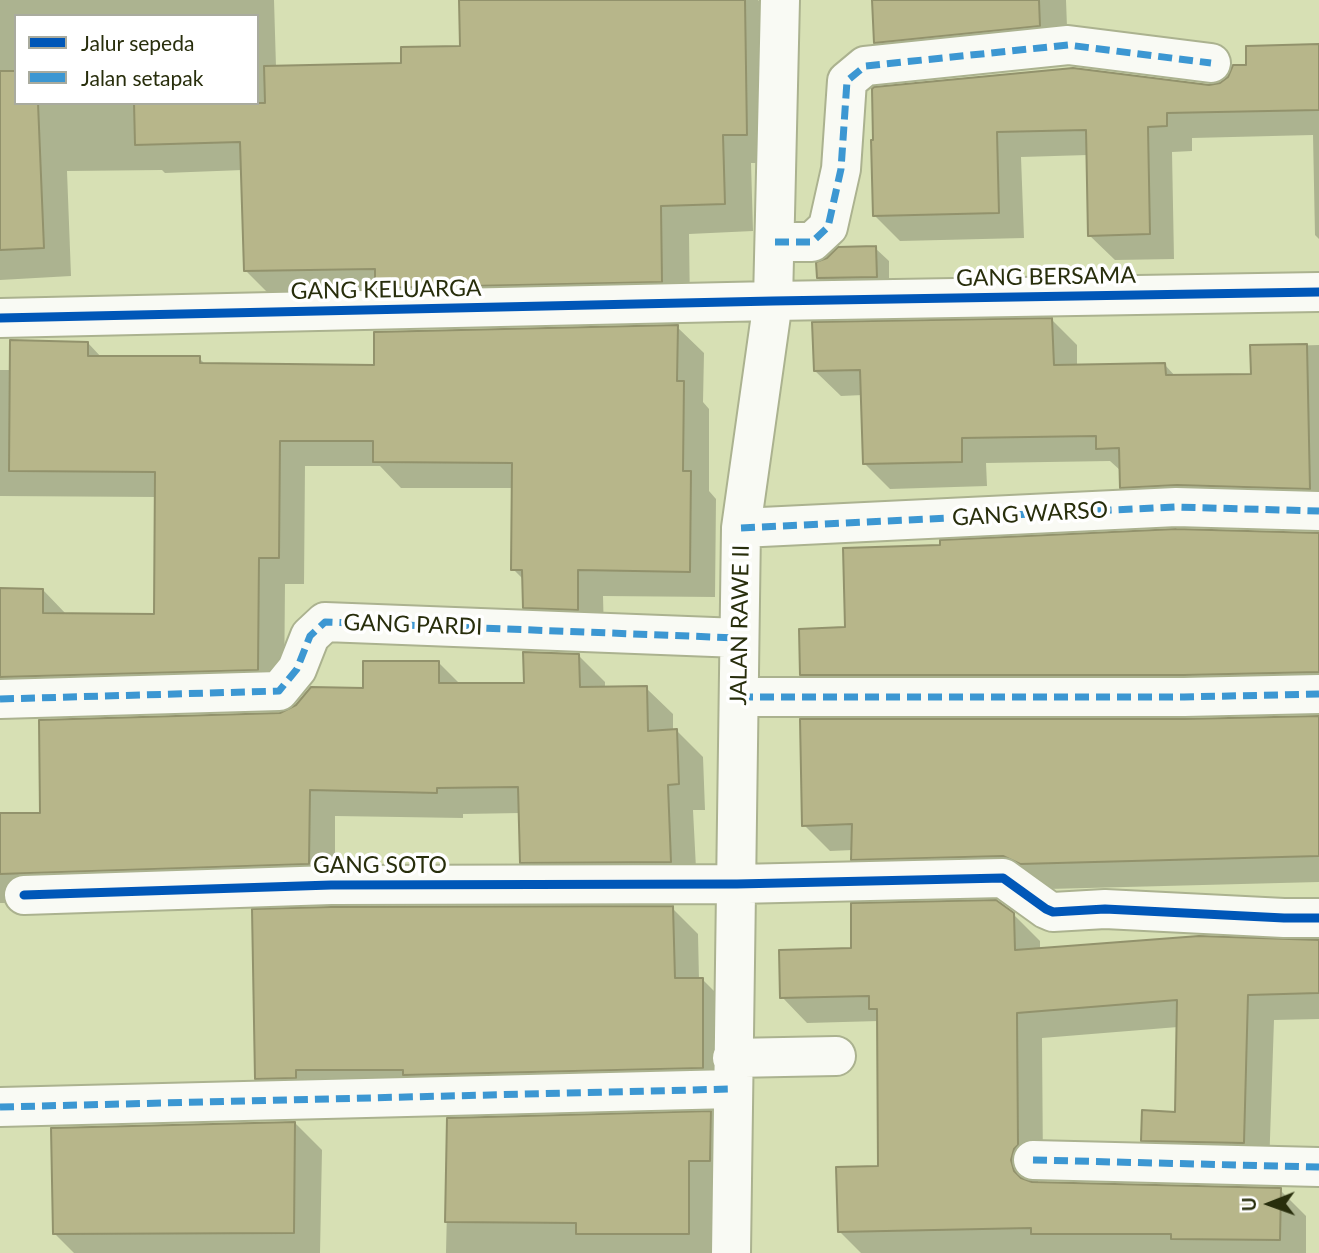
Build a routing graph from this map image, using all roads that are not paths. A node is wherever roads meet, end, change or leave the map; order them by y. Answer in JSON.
{"nodes":[{"id":1,"x":780,"y":0,"type":"edge"},
{"id":2,"x":1211,"y":62,"type":"dead end"},
{"id":3,"x":775,"y":242,"type":"junction"},
{"id":4,"x":1319,"y":292,"type":"edge"},
{"id":5,"x":773,"y":301,"type":"junction"},
{"id":6,"x":0,"y":318,"type":"edge"},
{"id":7,"x":1319,"y":511,"type":"edge"},
{"id":8,"x":741,"y":528,"type":"junction"},
{"id":9,"x":739,"y":638,"type":"junction"},
{"id":10,"x":1319,"y":694,"type":"edge"},
{"id":11,"x":739,"y":697,"type":"junction"},
{"id":12,"x":0,"y":699,"type":"edge"},
{"id":13,"x":737,"y":884,"type":"junction"},
{"id":14,"x":23,"y":895,"type":"dead end"},
{"id":15,"x":1319,"y":918,"type":"edge"},
{"id":16,"x":836,"y":1056,"type":"dead end"},
{"id":17,"x":732,"y":1073,"type":"junction"},
{"id":18,"x":0,"y":1107,"type":"edge"},
{"id":19,"x":1033,"y":1160,"type":"dead end"},
{"id":20,"x":1319,"y":1167,"type":"edge"},
{"id":21,"x":731,"y":1253,"type":"edge"}],
"edges":[{"from":1,"to":3,"type":"street","name":"JALAN RAWE II"},
{"from":2,"to":3,"type":"street"},
{"from":3,"to":5,"type":"street","name":"JALAN RAWE II"},
{"from":4,"to":5,"type":"street","name":"GANG BERSAMA"},
{"from":5,"to":6,"type":"street","name":"GANG KELUARGA"},
{"from":5,"to":8,"type":"street","name":"JALAN RAWE II"},
{"from":7,"to":8,"type":"street","name":"GANG WARSO"},
{"from":8,"to":9,"type":"street","name":"JALAN RAWE II"},
{"from":9,"to":11,"type":"street","name":"JALAN RAWE II"},
{"from":9,"to":12,"type":"street","name":"GANG PARDI"},
{"from":10,"to":11,"type":"street"},
{"from":11,"to":13,"type":"street","name":"JALAN RAWE II"},
{"from":13,"to":14,"type":"street","name":"GANG SOTO"},
{"from":13,"to":15,"type":"street","name":"GANG SOTO"},
{"from":13,"to":17,"type":"street","name":"JALAN RAWE II"},
{"from":16,"to":17,"type":"street"},
{"from":17,"to":18,"type":"street"},
{"from":17,"to":21,"type":"street","name":"JALAN RAWE II"},
{"from":19,"to":20,"type":"street"}]}
